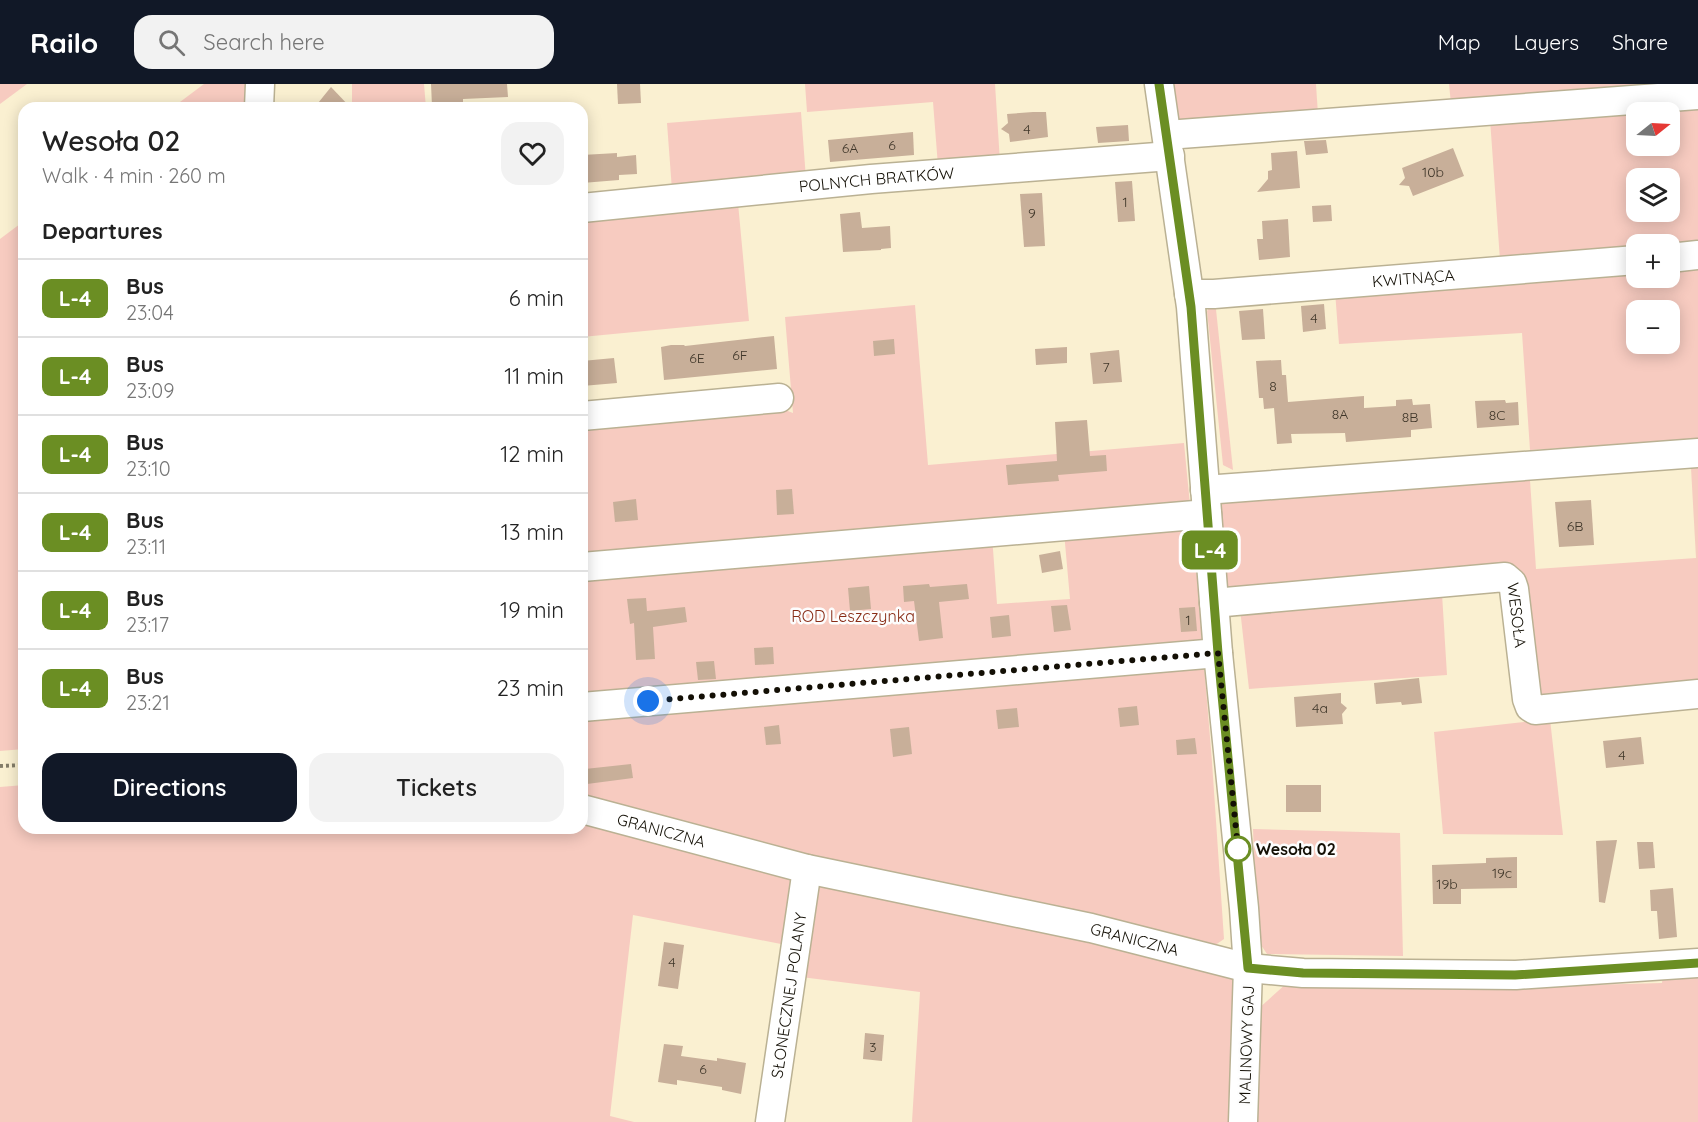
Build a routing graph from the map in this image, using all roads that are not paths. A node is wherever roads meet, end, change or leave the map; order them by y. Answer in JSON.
{"nodes":[{"id":1,"x":260,"y":84,"type":"edge"},
{"id":2,"x":1159,"y":84,"type":"edge"},
{"id":3,"x":1698,"y":95,"type":"edge"},
{"id":4,"x":259,"y":102,"type":"edge"},
{"id":5,"x":1168,"y":145,"type":"junction"},
{"id":6,"x":588,"y":207,"type":"edge"},
{"id":7,"x":1698,"y":255,"type":"edge"},
{"id":8,"x":1680,"y":257,"type":"edge"},
{"id":9,"x":1626,"y":261,"type":"edge"},
{"id":10,"x":1189,"y":294,"type":"junction"},
{"id":11,"x":779,"y":398,"type":"dead end"},
{"id":12,"x":588,"y":415,"type":"edge"},
{"id":13,"x":1698,"y":453,"type":"edge"},
{"id":14,"x":1206,"y":502,"type":"junction"},
{"id":15,"x":588,"y":566,"type":"edge"},
{"id":16,"x":1214,"y":603,"type":"junction"},
{"id":17,"x":1218,"y":653,"type":"junction"},
{"id":18,"x":1698,"y":694,"type":"edge"},
{"id":19,"x":588,"y":706,"type":"edge"},
{"id":20,"x":588,"y":811,"type":"edge"},
{"id":21,"x":807,"y":869,"type":"junction"},
{"id":22,"x":1698,"y":963,"type":"edge"},
{"id":23,"x":1248,"y":968,"type":"junction"},
{"id":24,"x":770,"y":1122,"type":"edge"},
{"id":25,"x":1243,"y":1122,"type":"edge"}],
"edges":[{"from":1,"to":4,"type":"street"},
{"from":2,"to":5,"type":"street","name":"MALINOWY GAJ"},
{"from":3,"to":5,"type":"street","name":"POLNYCH BRATKÓW"},
{"from":5,"to":6,"type":"street","name":"POLNYCH BRATKÓW"},
{"from":5,"to":10,"type":"street","name":"MALINOWY GAJ"},
{"from":7,"to":8,"type":"street"},
{"from":9,"to":10,"type":"street","name":"KWITNĄCA"},
{"from":10,"to":14,"type":"street","name":"MALINOWY GAJ"},
{"from":11,"to":12,"type":"street"},
{"from":13,"to":14,"type":"street"},
{"from":14,"to":15,"type":"street"},
{"from":14,"to":16,"type":"street","name":"MALINOWY GAJ"},
{"from":16,"to":17,"type":"street","name":"MALINOWY GAJ"},
{"from":16,"to":18,"type":"street","name":"WESOŁA"},
{"from":17,"to":19,"type":"street"},
{"from":17,"to":23,"type":"street","name":"MALINOWY GAJ"},
{"from":20,"to":21,"type":"street","name":"GRANICZNA"},
{"from":21,"to":23,"type":"street","name":"GRANICZNA"},
{"from":21,"to":24,"type":"street","name":"SŁONECZNEJ POLANY"},
{"from":22,"to":23,"type":"street","name":"GRANICZNA"},
{"from":23,"to":25,"type":"street","name":"MALINOWY GAJ"}]}
